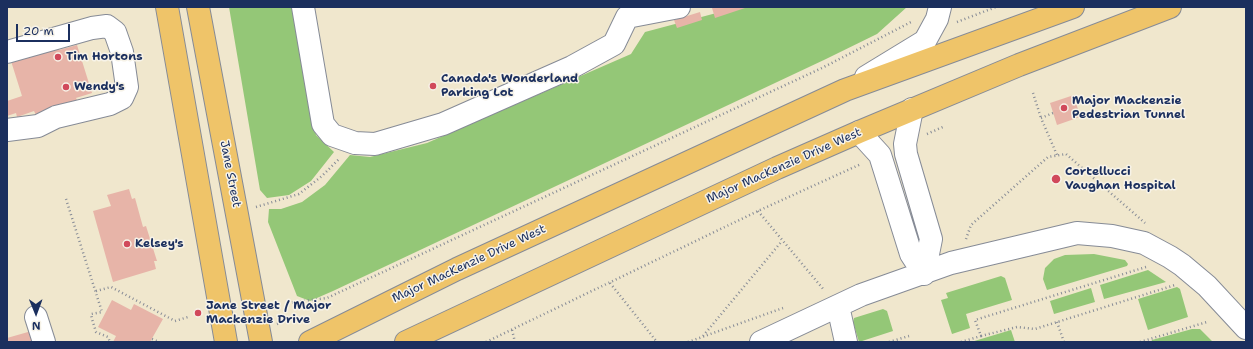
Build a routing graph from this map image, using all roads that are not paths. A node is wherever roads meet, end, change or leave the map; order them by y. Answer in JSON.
{"nodes":[{"id":1,"x":167,"y":7,"type":"edge"},
{"id":2,"x":198,"y":7,"type":"edge"},
{"id":3,"x":303,"y":7,"type":"edge"},
{"id":4,"x":679,"y":7,"type":"edge"},
{"id":5,"x":940,"y":7,"type":"edge"},
{"id":6,"x":1074,"y":7,"type":"edge"},
{"id":7,"x":1170,"y":7,"type":"edge"},
{"id":8,"x":626,"y":12,"type":"edge"},
{"id":9,"x":7,"y":52,"type":"edge"},
{"id":10,"x":845,"y":90,"type":"junction"},
{"id":11,"x":912,"y":109,"type":"junction"},
{"id":12,"x":7,"y":130,"type":"edge"},
{"id":13,"x":859,"y":132,"type":"junction"},
{"id":14,"x":924,"y":274,"type":"junction"},
{"id":15,"x":838,"y":306,"type":"junction"},
{"id":16,"x":36,"y":317,"type":"dead end"},
{"id":17,"x":1246,"y":328,"type":"edge"},
{"id":18,"x":44,"y":342,"type":"edge"},
{"id":19,"x":226,"y":342,"type":"edge"},
{"id":20,"x":261,"y":342,"type":"edge"},
{"id":21,"x":310,"y":342,"type":"edge"},
{"id":22,"x":406,"y":342,"type":"edge"},
{"id":23,"x":761,"y":342,"type":"edge"},
{"id":24,"x":846,"y":342,"type":"edge"}],
"edges":[{"from":1,"to":19,"type":"main road"},
{"from":2,"to":20,"type":"main road","name":"Jane Street"},
{"from":3,"to":8,"type":"lane"},
{"from":4,"to":8,"type":"lane"},
{"from":5,"to":10,"type":"lane"},
{"from":6,"to":10,"type":"main road","name":"Major MacKenzie Drive West"},
{"from":7,"to":11,"type":"main road","name":"Major MacKenzie Drive West"},
{"from":9,"to":12,"type":"lane"},
{"from":10,"to":21,"type":"main road","name":"Major MacKenzie Drive West"},
{"from":11,"to":13,"type":"main road","name":"Major MacKenzie Drive West"},
{"from":11,"to":14,"type":"lane"},
{"from":13,"to":14,"type":"lane"},
{"from":13,"to":22,"type":"main road","name":"Major MacKenzie Drive West"},
{"from":14,"to":15,"type":"lane"},
{"from":14,"to":17,"type":"lane"},
{"from":15,"to":23,"type":"lane"},
{"from":15,"to":24,"type":"lane"},
{"from":16,"to":18,"type":"lane"}]}
